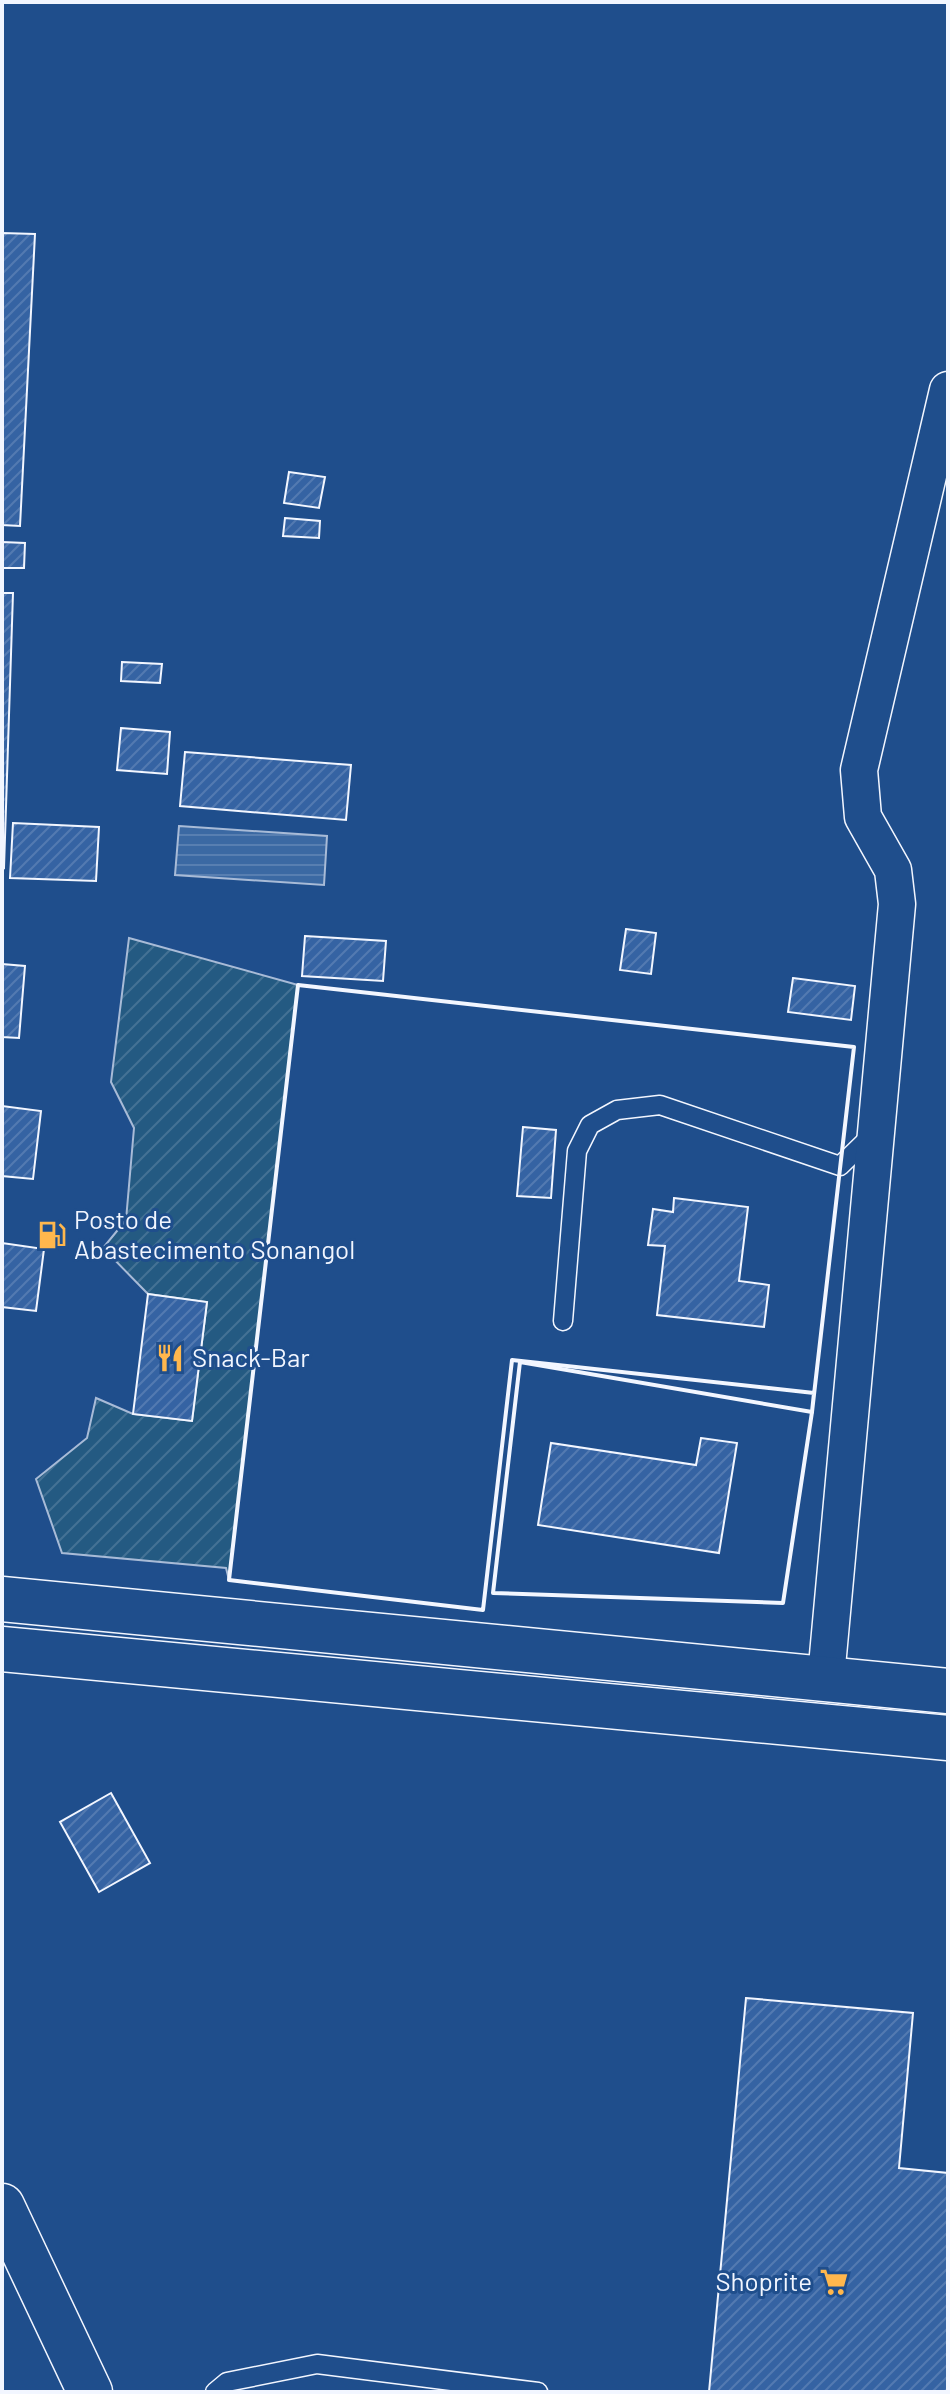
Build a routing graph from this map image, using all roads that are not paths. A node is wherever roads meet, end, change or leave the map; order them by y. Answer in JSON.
{"nodes":[{"id":1,"x":948,"y":390,"type":"edge"},
{"id":2,"x":875,"y":1132,"type":"junction"},
{"id":3,"x":563,"y":1321,"type":"dead end"},
{"id":4,"x":2,"y":1599,"type":"edge"},
{"id":5,"x":2,"y":1649,"type":"edge"},
{"id":6,"x":826,"y":1677,"type":"junction"},
{"id":7,"x":948,"y":1691,"type":"edge"},
{"id":8,"x":948,"y":1738,"type":"edge"},
{"id":9,"x":2,"y":2206,"type":"edge"},
{"id":10,"x":90,"y":2392,"type":"edge"},
{"id":11,"x":215,"y":2392,"type":"edge"},
{"id":12,"x":538,"y":2392,"type":"edge"}],
"edges":[{"from":1,"to":2,"type":"street"},
{"from":2,"to":3,"type":"lane"},
{"from":2,"to":6,"type":"street"},
{"from":4,"to":6,"type":"street"},
{"from":5,"to":8,"type":"street"},
{"from":6,"to":7,"type":"street"},
{"from":9,"to":10,"type":"street"},
{"from":11,"to":12,"type":"lane"}]}
